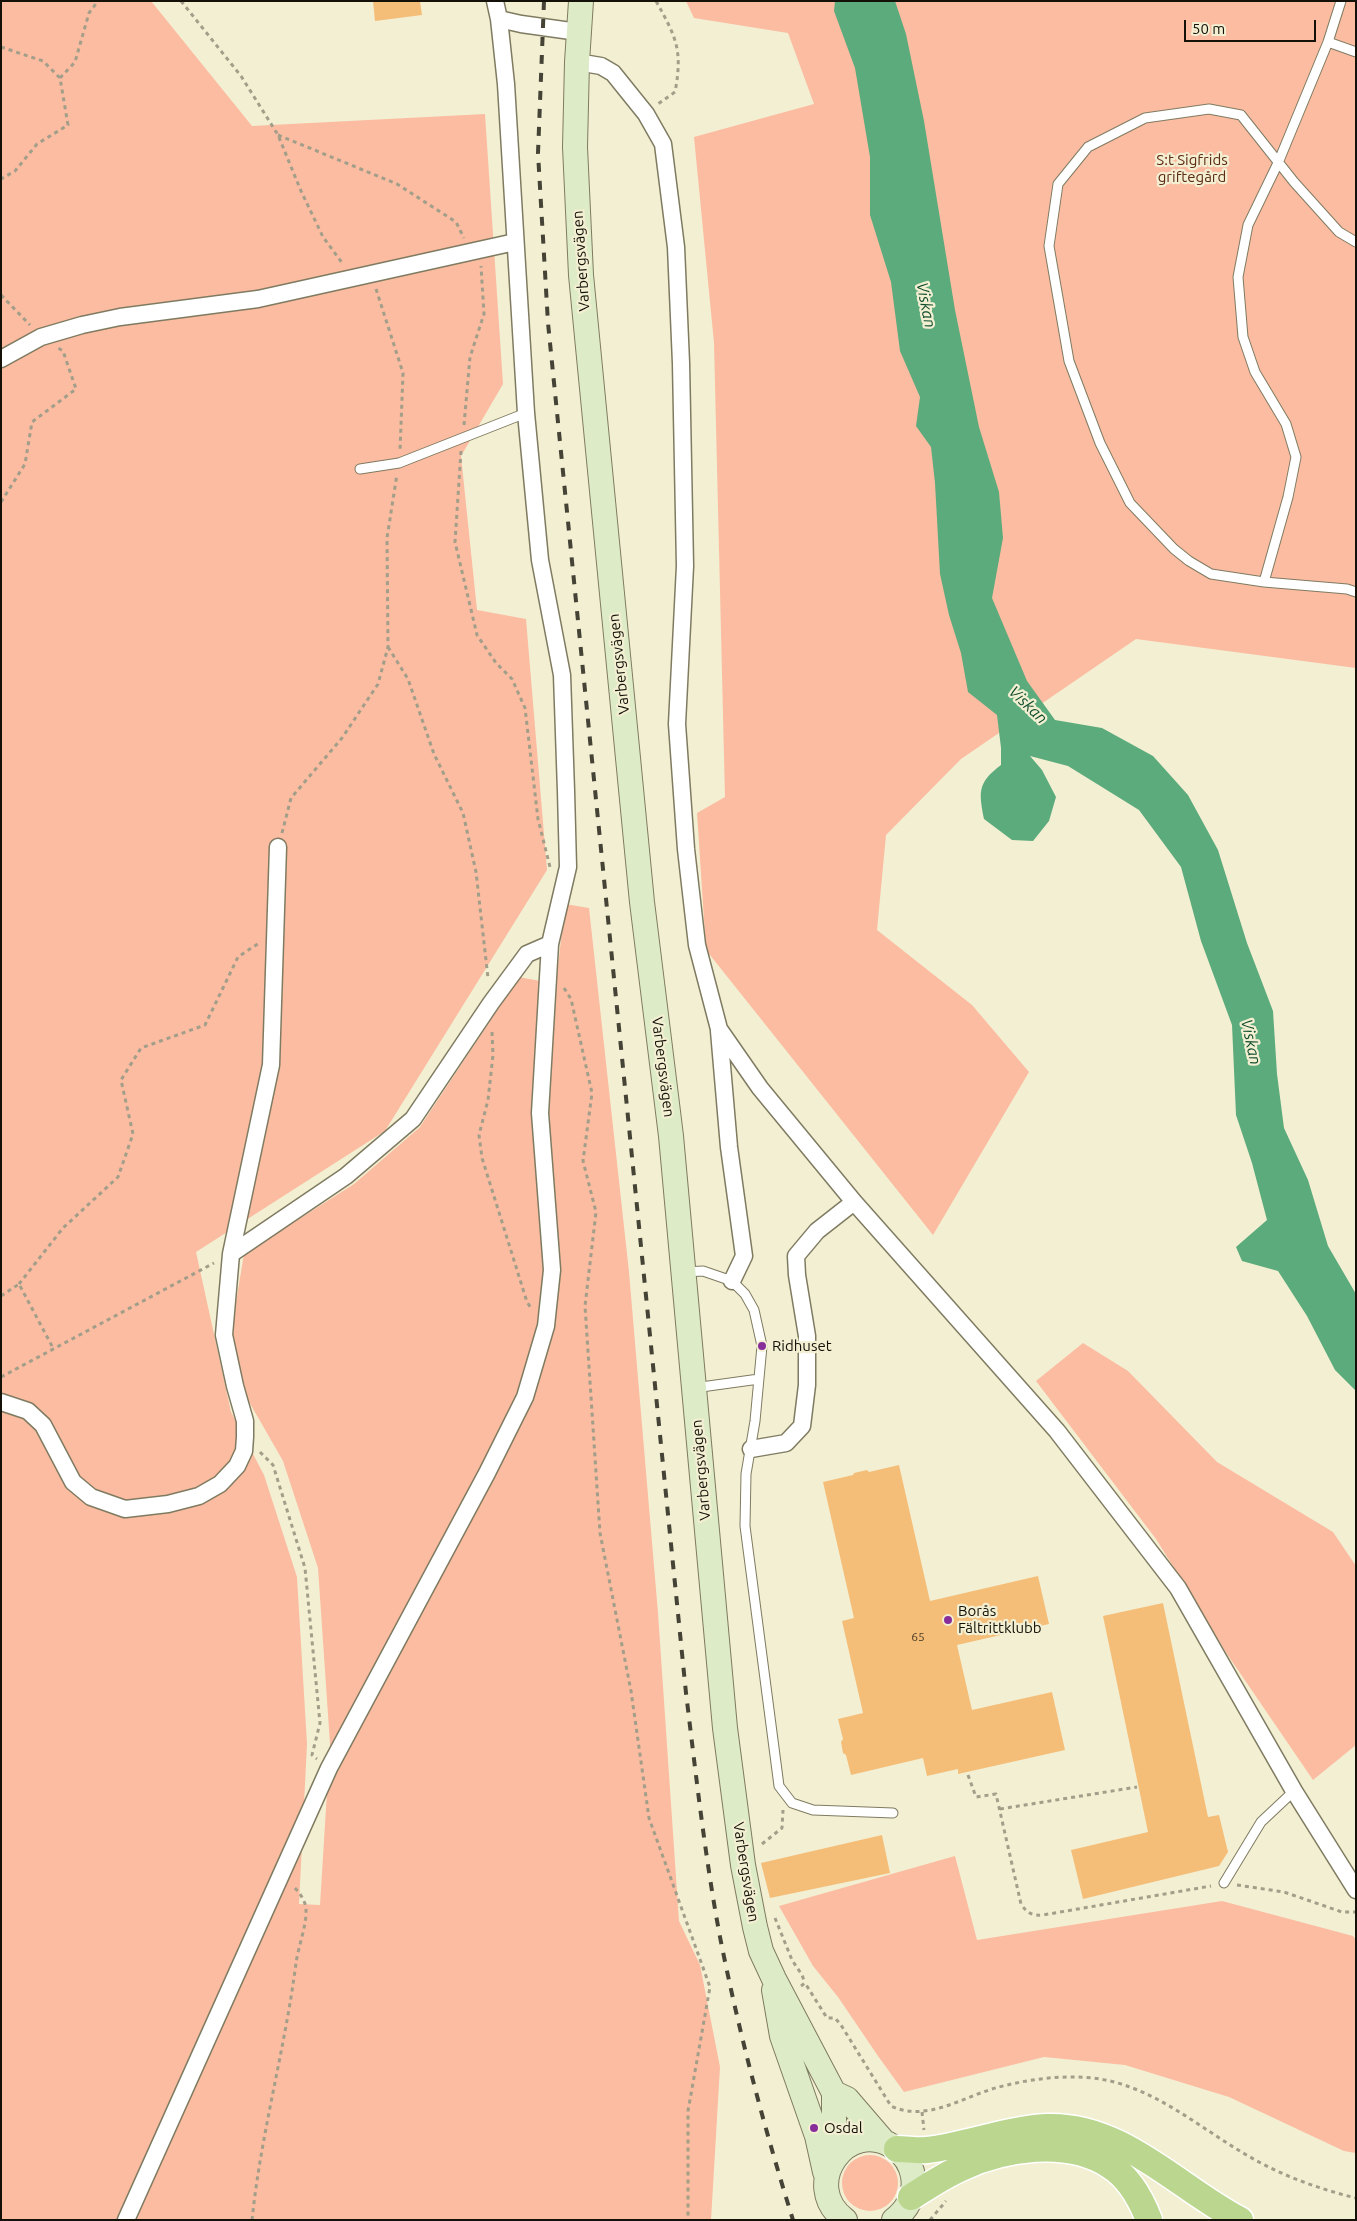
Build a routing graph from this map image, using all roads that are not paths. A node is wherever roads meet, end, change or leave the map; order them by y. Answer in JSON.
{"nodes":[{"id":1,"x":495,"y":1,"type":"edge"},
{"id":2,"x":581,"y":1,"type":"edge"},
{"id":3,"x":1341,"y":1,"type":"edge"},
{"id":4,"x":499,"y":19,"type":"junction"},
{"id":5,"x":578,"y":32,"type":"junction"},
{"id":6,"x":1328,"y":42,"type":"junction"},
{"id":7,"x":1356,"y":52,"type":"edge"},
{"id":8,"x":577,"y":62,"type":"junction"},
{"id":9,"x":1278,"y":163,"type":"junction"},
{"id":10,"x":515,"y":242,"type":"junction"},
{"id":11,"x":1356,"y":242,"type":"edge"},
{"id":12,"x":1,"y":359,"type":"edge"},
{"id":13,"x":526,"y":413,"type":"junction"},
{"id":14,"x":360,"y":469,"type":"dead end"},
{"id":15,"x":1264,"y":582,"type":"junction"},
{"id":16,"x":1356,"y":592,"type":"edge"},
{"id":17,"x":278,"y":847,"type":"road end"},
{"id":18,"x":550,"y":944,"type":"junction"},
{"id":19,"x":719,"y":1029,"type":"junction"},
{"id":20,"x":854,"y":1202,"type":"junction"},
{"id":21,"x":231,"y":1254,"type":"junction"},
{"id":22,"x":685,"y":1272,"type":"junction"},
{"id":23,"x":732,"y":1281,"type":"junction"},
{"id":24,"x":759,"y":1379,"type":"junction"},
{"id":25,"x":694,"y":1388,"type":"junction"},
{"id":26,"x":1,"y":1402,"type":"edge"},
{"id":27,"x":751,"y":1450,"type":"junction"},
{"id":28,"x":1294,"y":1790,"type":"junction"},
{"id":29,"x":893,"y":1813,"type":"dead end"},
{"id":30,"x":1224,"y":1883,"type":"road end"},
{"id":31,"x":1356,"y":1890,"type":"edge"},
{"id":32,"x":774,"y":1978,"type":"junction"},
{"id":33,"x":834,"y":2103,"type":"junction"},
{"id":34,"x":890,"y":2146,"type":"junction"},
{"id":35,"x":830,"y":2169,"type":"junction"},
{"id":36,"x":901,"y":2213,"type":"edge"},
{"id":37,"x":126,"y":2220,"type":"edge"},
{"id":38,"x":846,"y":2220,"type":"edge"},
{"id":39,"x":1149,"y":2220,"type":"edge"},
{"id":40,"x":1240,"y":2220,"type":"edge"}],
"edges":[{"from":1,"to":4,"type":"street"},
{"from":2,"to":5,"type":"main road","name":"Varbergsvägen"},
{"from":3,"to":6,"type":"lane"},
{"from":4,"to":5,"type":"street"},
{"from":4,"to":10,"type":"street"},
{"from":5,"to":8,"type":"main road","name":"Varbergsvägen"},
{"from":6,"to":7,"type":"lane"},
{"from":6,"to":9,"type":"lane"},
{"from":8,"to":19,"type":"street"},
{"from":8,"to":22,"type":"main road","name":"Varbergsvägen"},
{"from":9,"to":11,"type":"lane"},
{"from":9,"to":15,"type":"lane"},
{"from":9,"to":15,"type":"lane"},
{"from":10,"to":12,"type":"street"},
{"from":10,"to":13,"type":"street"},
{"from":13,"to":14,"type":"lane"},
{"from":13,"to":18,"type":"street"},
{"from":15,"to":16,"type":"lane"},
{"from":17,"to":21,"type":"street"},
{"from":18,"to":21,"type":"street"},
{"from":18,"to":37,"type":"street"},
{"from":19,"to":20,"type":"street"},
{"from":19,"to":23,"type":"street"},
{"from":20,"to":27,"type":"street"},
{"from":20,"to":28,"type":"street"},
{"from":21,"to":26,"type":"street"},
{"from":22,"to":23,"type":"lane"},
{"from":22,"to":25,"type":"main road","name":"Varbergsvägen"},
{"from":23,"to":24,"type":"lane"},
{"from":24,"to":25,"type":"lane"},
{"from":24,"to":27,"type":"lane"},
{"from":25,"to":32,"type":"main road","name":"Varbergsvägen"},
{"from":27,"to":29,"type":"lane"},
{"from":28,"to":30,"type":"lane"},
{"from":28,"to":31,"type":"street"},
{"from":32,"to":33,"type":"main road","name":"Varbergsvägen"},
{"from":32,"to":35,"type":"main road"},
{"from":33,"to":34,"type":"main road"},
{"from":33,"to":35,"type":"main road"},
{"from":34,"to":35,"type":"main road"},
{"from":34,"to":36,"type":"main road"},
{"from":34,"to":40,"type":"main road"},
{"from":35,"to":38,"type":"main road"},
{"from":36,"to":39,"type":"main road"}]}
